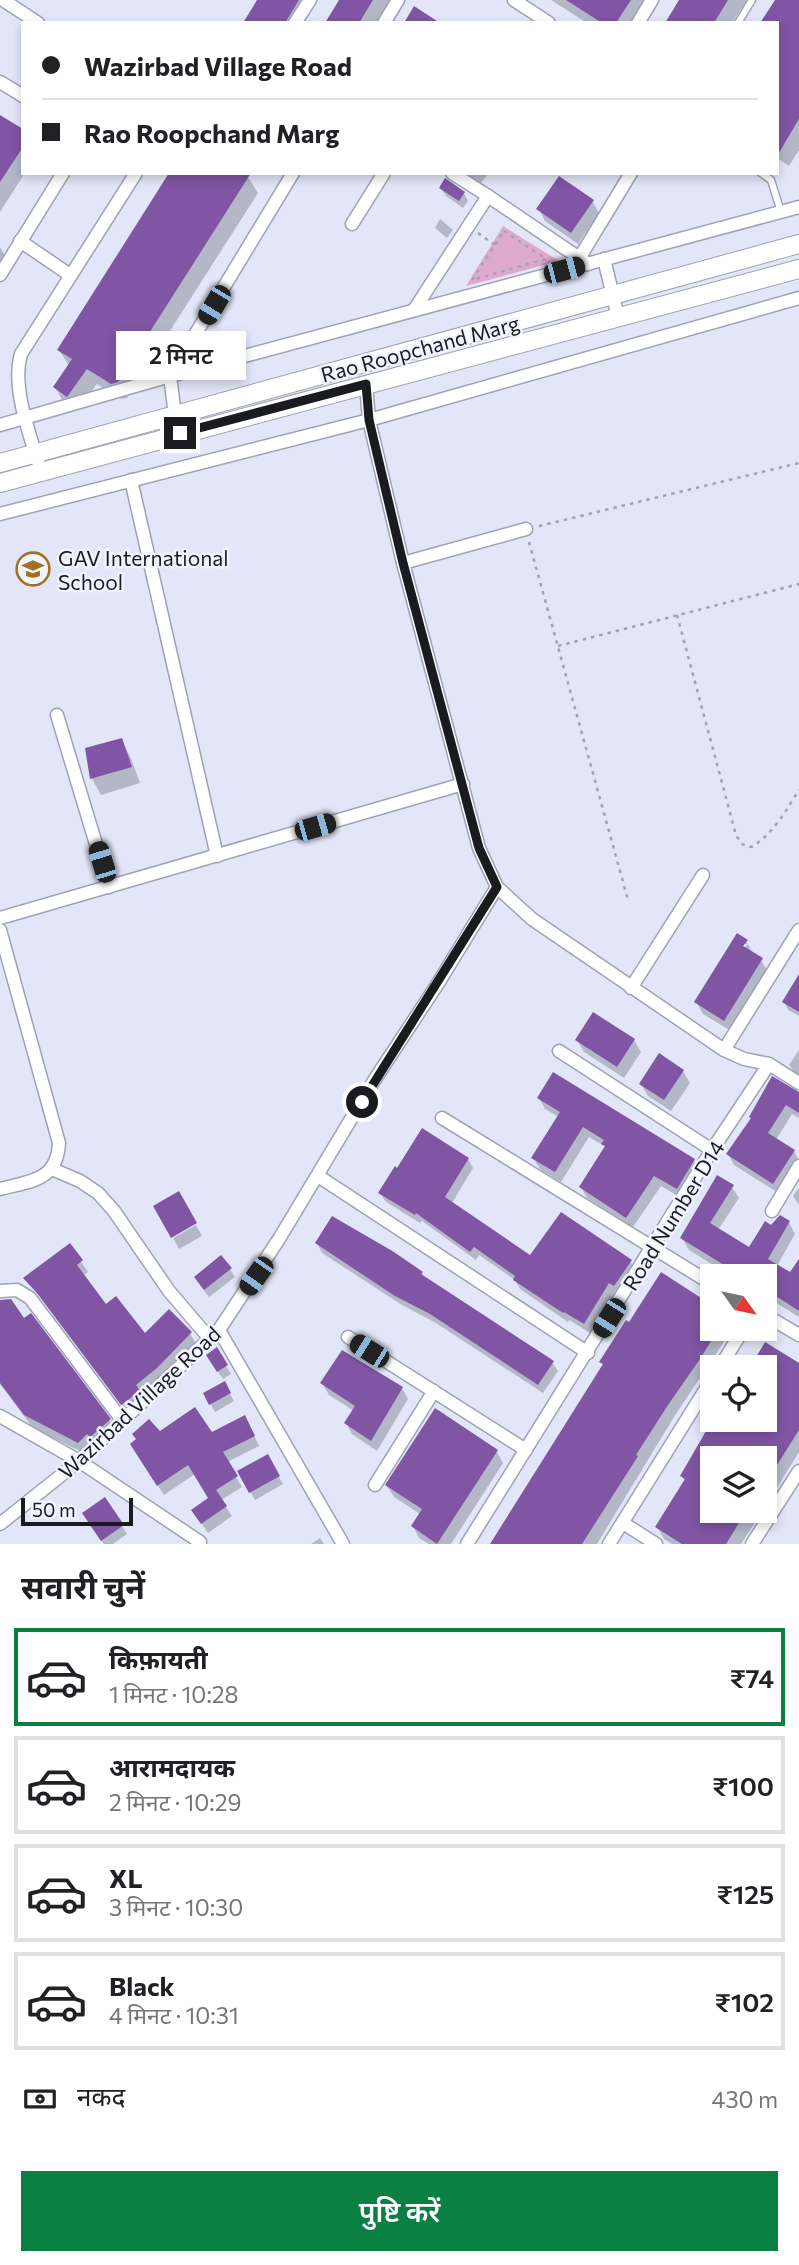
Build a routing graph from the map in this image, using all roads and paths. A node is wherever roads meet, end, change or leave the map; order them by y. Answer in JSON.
{"nodes":[{"id":1,"x":3,"y":0,"type":"edge"},
{"id":2,"x":310,"y":0,"type":"edge"},
{"id":3,"x":398,"y":0,"type":"edge"},
{"id":4,"x":514,"y":0,"type":"edge"},
{"id":5,"x":652,"y":0,"type":"edge"},
{"id":6,"x":752,"y":0,"type":"edge"},
{"id":7,"x":35,"y":21,"type":"edge"},
{"id":8,"x":296,"y":21,"type":"edge"},
{"id":9,"x":385,"y":21,"type":"edge"},
{"id":10,"x":546,"y":21,"type":"edge"},
{"id":11,"x":639,"y":21,"type":"edge"},
{"id":12,"x":739,"y":21,"type":"edge"},
{"id":13,"x":0,"y":82,"type":"edge"},
{"id":14,"x":21,"y":95,"type":"edge"},
{"id":15,"x":62,"y":175,"type":"edge"},
{"id":16,"x":135,"y":175,"type":"edge"},
{"id":17,"x":292,"y":175,"type":"edge"},
{"id":18,"x":383,"y":175,"type":"edge"},
{"id":19,"x":455,"y":175,"type":"edge"},
{"id":20,"x":630,"y":175,"type":"edge"},
{"id":21,"x":764,"y":175,"type":"edge"},
{"id":22,"x":488,"y":196,"type":"junction"},
{"id":23,"x":799,"y":207,"type":"edge"},
{"id":24,"x":781,"y":212,"type":"junction"},
{"id":25,"x":352,"y":223,"type":"dead end"},
{"id":26,"x":468,"y":227,"type":"junction"},
{"id":27,"x":20,"y":241,"type":"junction"},
{"id":28,"x":799,"y":244,"type":"edge"},
{"id":29,"x":495,"y":245,"type":"junction"},
{"id":30,"x":604,"y":259,"type":"junction"},
{"id":31,"x":584,"y":260,"type":"junction"},
{"id":32,"x":799,"y":269,"type":"edge"},
{"id":33,"x":0,"y":275,"type":"edge"},
{"id":34,"x":70,"y":275,"type":"junction"},
{"id":35,"x":614,"y":295,"type":"junction"},
{"id":36,"x":799,"y":298,"type":"edge"},
{"id":37,"x":414,"y":310,"type":"junction"},
{"id":38,"x":618,"y":317,"type":"junction"},
{"id":39,"x":170,"y":376,"type":"junction"},
{"id":40,"x":366,"y":384,"type":"junction"},
{"id":41,"x":175,"y":415,"type":"junction"},
{"id":42,"x":26,"y":418,"type":"junction"},
{"id":43,"x":369,"y":420,"type":"junction"},
{"id":44,"x":0,"y":425,"type":"edge"},
{"id":45,"x":36,"y":453,"type":"junction"},
{"id":46,"x":0,"y":463,"type":"edge"},
{"id":47,"x":799,"y":463,"type":"edge"},
{"id":48,"x":41,"y":471,"type":"junction"},
{"id":49,"x":131,"y":480,"type":"junction"},
{"id":50,"x":0,"y":482,"type":"edge"},
{"id":51,"x":0,"y":514,"type":"edge"},
{"id":52,"x":526,"y":530,"type":"junction"},
{"id":53,"x":403,"y":563,"type":"junction"},
{"id":54,"x":799,"y":584,"type":"edge"},
{"id":55,"x":677,"y":615,"type":"junction"},
{"id":56,"x":558,"y":646,"type":"junction"},
{"id":57,"x":57,"y":715,"type":"dead end"},
{"id":58,"x":463,"y":784,"type":"junction"},
{"id":59,"x":799,"y":790,"type":"edge"},
{"id":60,"x":217,"y":856,"type":"junction"},
{"id":61,"x":703,"y":875,"type":"dead end"},
{"id":62,"x":109,"y":887,"type":"junction"},
{"id":63,"x":497,"y":887,"type":"junction"},
{"id":64,"x":628,"y":900,"type":"dead end"},
{"id":65,"x":0,"y":918,"type":"edge"},
{"id":66,"x":0,"y":930,"type":"edge"},
{"id":67,"x":799,"y":930,"type":"edge"},
{"id":68,"x":631,"y":988,"type":"junction"},
{"id":69,"x":724,"y":1050,"type":"junction"},
{"id":70,"x":559,"y":1051,"type":"dead end"},
{"id":71,"x":769,"y":1064,"type":"junction"},
{"id":72,"x":799,"y":1083,"type":"edge"},
{"id":73,"x":442,"y":1118,"type":"dead end"},
{"id":74,"x":712,"y":1150,"type":"junction"},
{"id":75,"x":799,"y":1166,"type":"edge"},
{"id":76,"x":52,"y":1169,"type":"junction"},
{"id":77,"x":318,"y":1176,"type":"junction"},
{"id":78,"x":0,"y":1189,"type":"edge"},
{"id":79,"x":772,"y":1211,"type":"dead end"},
{"id":80,"x":651,"y":1248,"type":"junction"},
{"id":81,"x":700,"y":1277,"type":"edge"},
{"id":82,"x":0,"y":1291,"type":"edge"},
{"id":83,"x":777,"y":1322,"type":"edge"},
{"id":84,"x":215,"y":1334,"type":"junction"},
{"id":85,"x":799,"y":1335,"type":"edge"},
{"id":86,"x":348,"y":1337,"type":"dead end"},
{"id":87,"x":588,"y":1353,"type":"junction"},
{"id":88,"x":434,"y":1391,"type":"junction"},
{"id":89,"x":700,"y":1398,"type":"edge"},
{"id":90,"x":0,"y":1416,"type":"edge"},
{"id":91,"x":122,"y":1420,"type":"junction"},
{"id":92,"x":526,"y":1450,"type":"junction"},
{"id":93,"x":79,"y":1461,"type":"junction"},
{"id":94,"x":799,"y":1471,"type":"edge"},
{"id":95,"x":375,"y":1485,"type":"dead end"},
{"id":96,"x":622,"y":1523,"type":"junction"},
{"id":97,"x":0,"y":1524,"type":"edge"},
{"id":98,"x":200,"y":1542,"type":"dead end"},
{"id":99,"x":343,"y":1544,"type":"edge"},
{"id":100,"x":467,"y":1544,"type":"edge"},
{"id":101,"x":609,"y":1544,"type":"edge"},
{"id":102,"x":656,"y":1544,"type":"edge"},
{"id":103,"x":752,"y":1544,"type":"edge"}],
"edges":[{"from":1,"to":7,"type":"street"},
{"from":2,"to":8,"type":"street"},
{"from":3,"to":9,"type":"street"},
{"from":4,"to":10,"type":"street"},
{"from":5,"to":11,"type":"street"},
{"from":6,"to":12,"type":"lane"},
{"from":13,"to":14,"type":"street"},
{"from":15,"to":27,"type":"street"},
{"from":16,"to":34,"type":"street"},
{"from":17,"to":39,"type":"street"},
{"from":18,"to":25,"type":"street"},
{"from":19,"to":22,"type":"street"},
{"from":20,"to":31,"type":"street"},
{"from":21,"to":24,"type":"lane"},
{"from":22,"to":26,"type":"street"},
{"from":22,"to":31,"type":"street"},
{"from":23,"to":24,"type":"street"},
{"from":24,"to":30,"type":"street"},
{"from":26,"to":29,"type":"path"},
{"from":26,"to":37,"type":"street"},
{"from":27,"to":33,"type":"street"},
{"from":27,"to":34,"type":"street"},
{"from":28,"to":35,"type":"main road","name":"Rao Roopchand Marg"},
{"from":29,"to":29,"type":"path"},
{"from":30,"to":31,"type":"street"},
{"from":30,"to":35,"type":"street"},
{"from":31,"to":37,"type":"street"},
{"from":32,"to":38,"type":"main road","name":"Rao Roopchand Marg"},
{"from":34,"to":42,"type":"street"},
{"from":35,"to":38,"type":"street"},
{"from":35,"to":41,"type":"main road","name":"Rao Roopchand Marg"},
{"from":36,"to":43,"type":"street"},
{"from":37,"to":39,"type":"street"},
{"from":38,"to":40,"type":"main road","name":"Rao Roopchand Marg"},
{"from":39,"to":41,"type":"street"},
{"from":39,"to":42,"type":"street"},
{"from":40,"to":43,"type":"street"},
{"from":40,"to":48,"type":"main road","name":"Rao Roopchand Marg"},
{"from":41,"to":45,"type":"main road","name":"Rao Roopchand Marg"},
{"from":42,"to":44,"type":"street"},
{"from":42,"to":45,"type":"street"},
{"from":43,"to":49,"type":"street"},
{"from":43,"to":53,"type":"street"},
{"from":45,"to":46,"type":"main road","name":"Rao Roopchand Marg"},
{"from":45,"to":48,"type":"street"},
{"from":47,"to":52,"type":"path"},
{"from":48,"to":50,"type":"main road","name":"Rao Roopchand Marg"},
{"from":49,"to":51,"type":"street"},
{"from":49,"to":60,"type":"street"},
{"from":52,"to":53,"type":"street"},
{"from":52,"to":56,"type":"path"},
{"from":53,"to":58,"type":"street"},
{"from":54,"to":55,"type":"path"},
{"from":55,"to":56,"type":"path"},
{"from":55,"to":59,"type":"path"},
{"from":56,"to":64,"type":"path"},
{"from":57,"to":62,"type":"street"},
{"from":58,"to":60,"type":"street"},
{"from":58,"to":63,"type":"street"},
{"from":60,"to":62,"type":"street"},
{"from":61,"to":68,"type":"street"},
{"from":62,"to":65,"type":"street"},
{"from":63,"to":68,"type":"street"},
{"from":63,"to":77,"type":"street","name":"Wazirbad Village Road"},
{"from":66,"to":76,"type":"street"},
{"from":67,"to":69,"type":"street"},
{"from":68,"to":69,"type":"street"},
{"from":69,"to":71,"type":"street"},
{"from":70,"to":74,"type":"street"},
{"from":71,"to":72,"type":"street"},
{"from":71,"to":74,"type":"street","name":"Road Number D14"},
{"from":73,"to":80,"type":"street"},
{"from":74,"to":80,"type":"street","name":"Road Number D14"},
{"from":75,"to":79,"type":"street"},
{"from":76,"to":78,"type":"street"},
{"from":76,"to":84,"type":"street"},
{"from":77,"to":84,"type":"street","name":"Wazirbad Village Road"},
{"from":77,"to":87,"type":"street"},
{"from":80,"to":81,"type":"street"},
{"from":80,"to":87,"type":"street","name":"Road Number D14"},
{"from":82,"to":91,"type":"street"},
{"from":83,"to":85,"type":"street"},
{"from":84,"to":91,"type":"street","name":"Wazirbad Village Road"},
{"from":84,"to":99,"type":"street"},
{"from":86,"to":88,"type":"street"},
{"from":87,"to":92,"type":"street","name":"Road Number D14"},
{"from":88,"to":92,"type":"street"},
{"from":88,"to":95,"type":"street"},
{"from":89,"to":96,"type":"street"},
{"from":90,"to":93,"type":"street"},
{"from":91,"to":93,"type":"street","name":"Wazirbad Village Road"},
{"from":92,"to":100,"type":"street","name":"Road Number D14"},
{"from":93,"to":97,"type":"street","name":"Wazirbad Village Road"},
{"from":93,"to":98,"type":"street"},
{"from":94,"to":103,"type":"street"},
{"from":96,"to":101,"type":"street"},
{"from":96,"to":102,"type":"street"}]}
